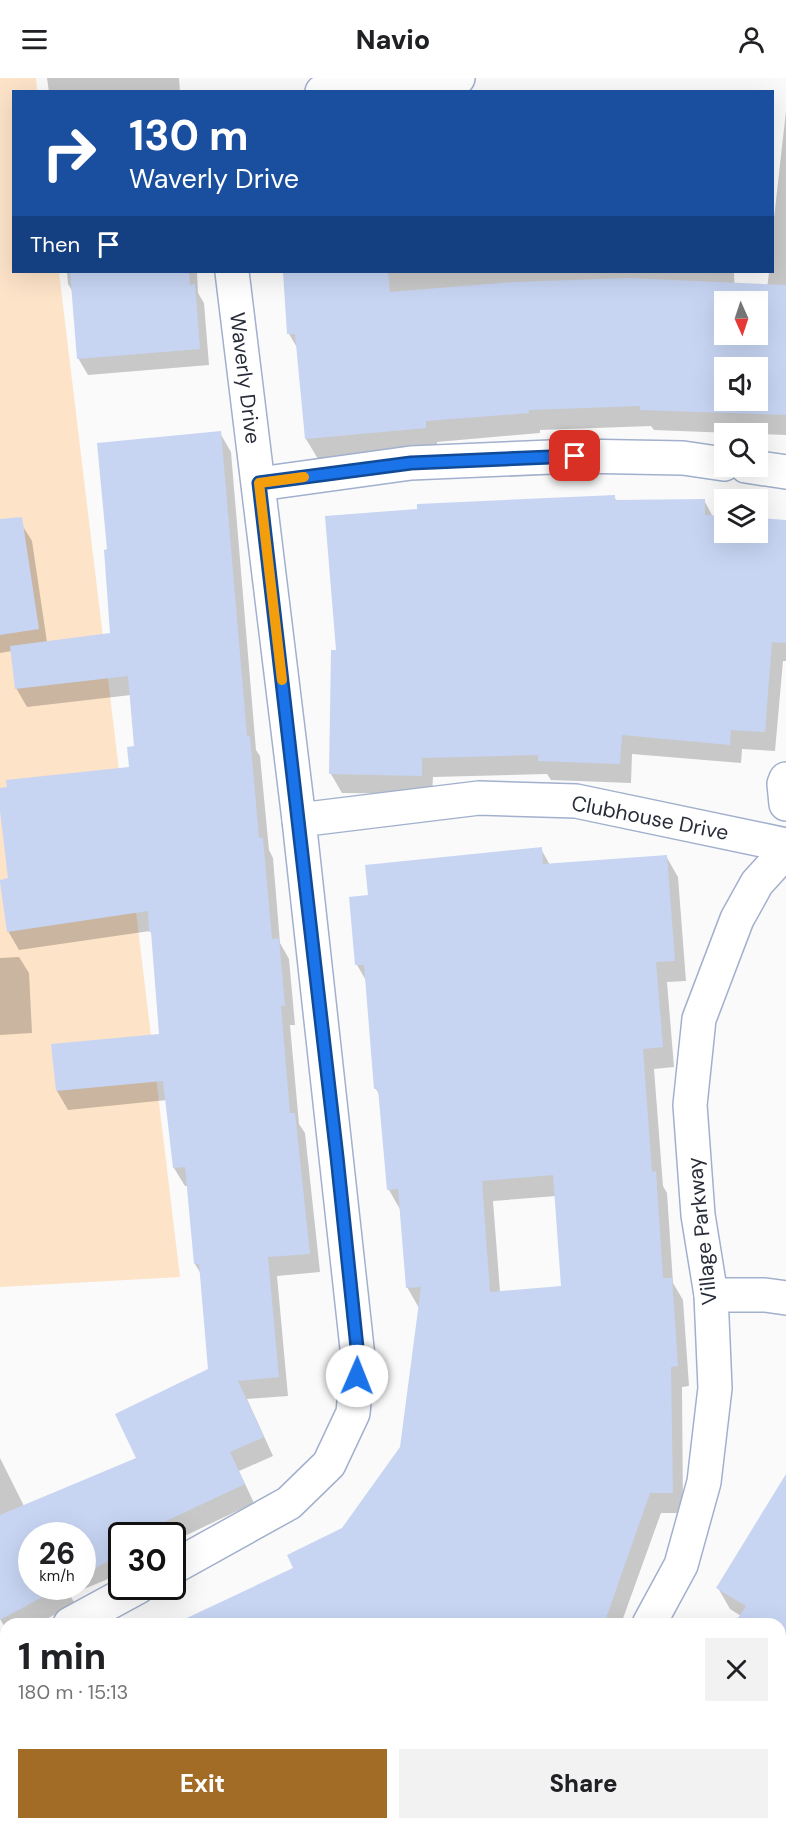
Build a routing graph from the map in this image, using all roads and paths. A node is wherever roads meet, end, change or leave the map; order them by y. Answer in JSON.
{"nodes":[{"id":1,"x":458,"y":78,"type":"edge"},
{"id":2,"x":357,"y":90,"type":"edge"},
{"id":3,"x":232,"y":273,"type":"edge"},
{"id":4,"x":714,"y":463,"type":"edge"},
{"id":5,"x":768,"y":469,"type":"edge"},
{"id":6,"x":786,"y":472,"type":"edge"},
{"id":7,"x":259,"y":483,"type":"junction"},
{"id":8,"x":786,"y":779,"type":"edge"},
{"id":9,"x":786,"y":804,"type":"edge"},
{"id":10,"x":299,"y":820,"type":"junction"},
{"id":11,"x":786,"y":845,"type":"edge"},
{"id":12,"x":786,"y":851,"type":"edge"},
{"id":13,"x":711,"y":1295,"type":"junction"},
{"id":14,"x":786,"y":1298,"type":"edge"},
{"id":15,"x":186,"y":1560,"type":"edge"},
{"id":16,"x":114,"y":1600,"type":"edge"},
{"id":17,"x":81,"y":1618,"type":"edge"},
{"id":18,"x":652,"y":1618,"type":"edge"}],
"edges":[{"from":1,"to":2,"type":"street"},
{"from":3,"to":7,"type":"street","name":"Waverly Drive"},
{"from":4,"to":7,"type":"street"},
{"from":5,"to":6,"type":"street"},
{"from":7,"to":10,"type":"street","name":"Waverly Drive"},
{"from":8,"to":9,"type":"street"},
{"from":10,"to":11,"type":"street","name":"Clubhouse Drive"},
{"from":10,"to":15,"type":"street","name":"Waverly Drive"},
{"from":12,"to":13,"type":"street","name":"Village Parkway"},
{"from":13,"to":14,"type":"street"},
{"from":13,"to":18,"type":"street","name":"Village Parkway"},
{"from":16,"to":17,"type":"street"}]}
